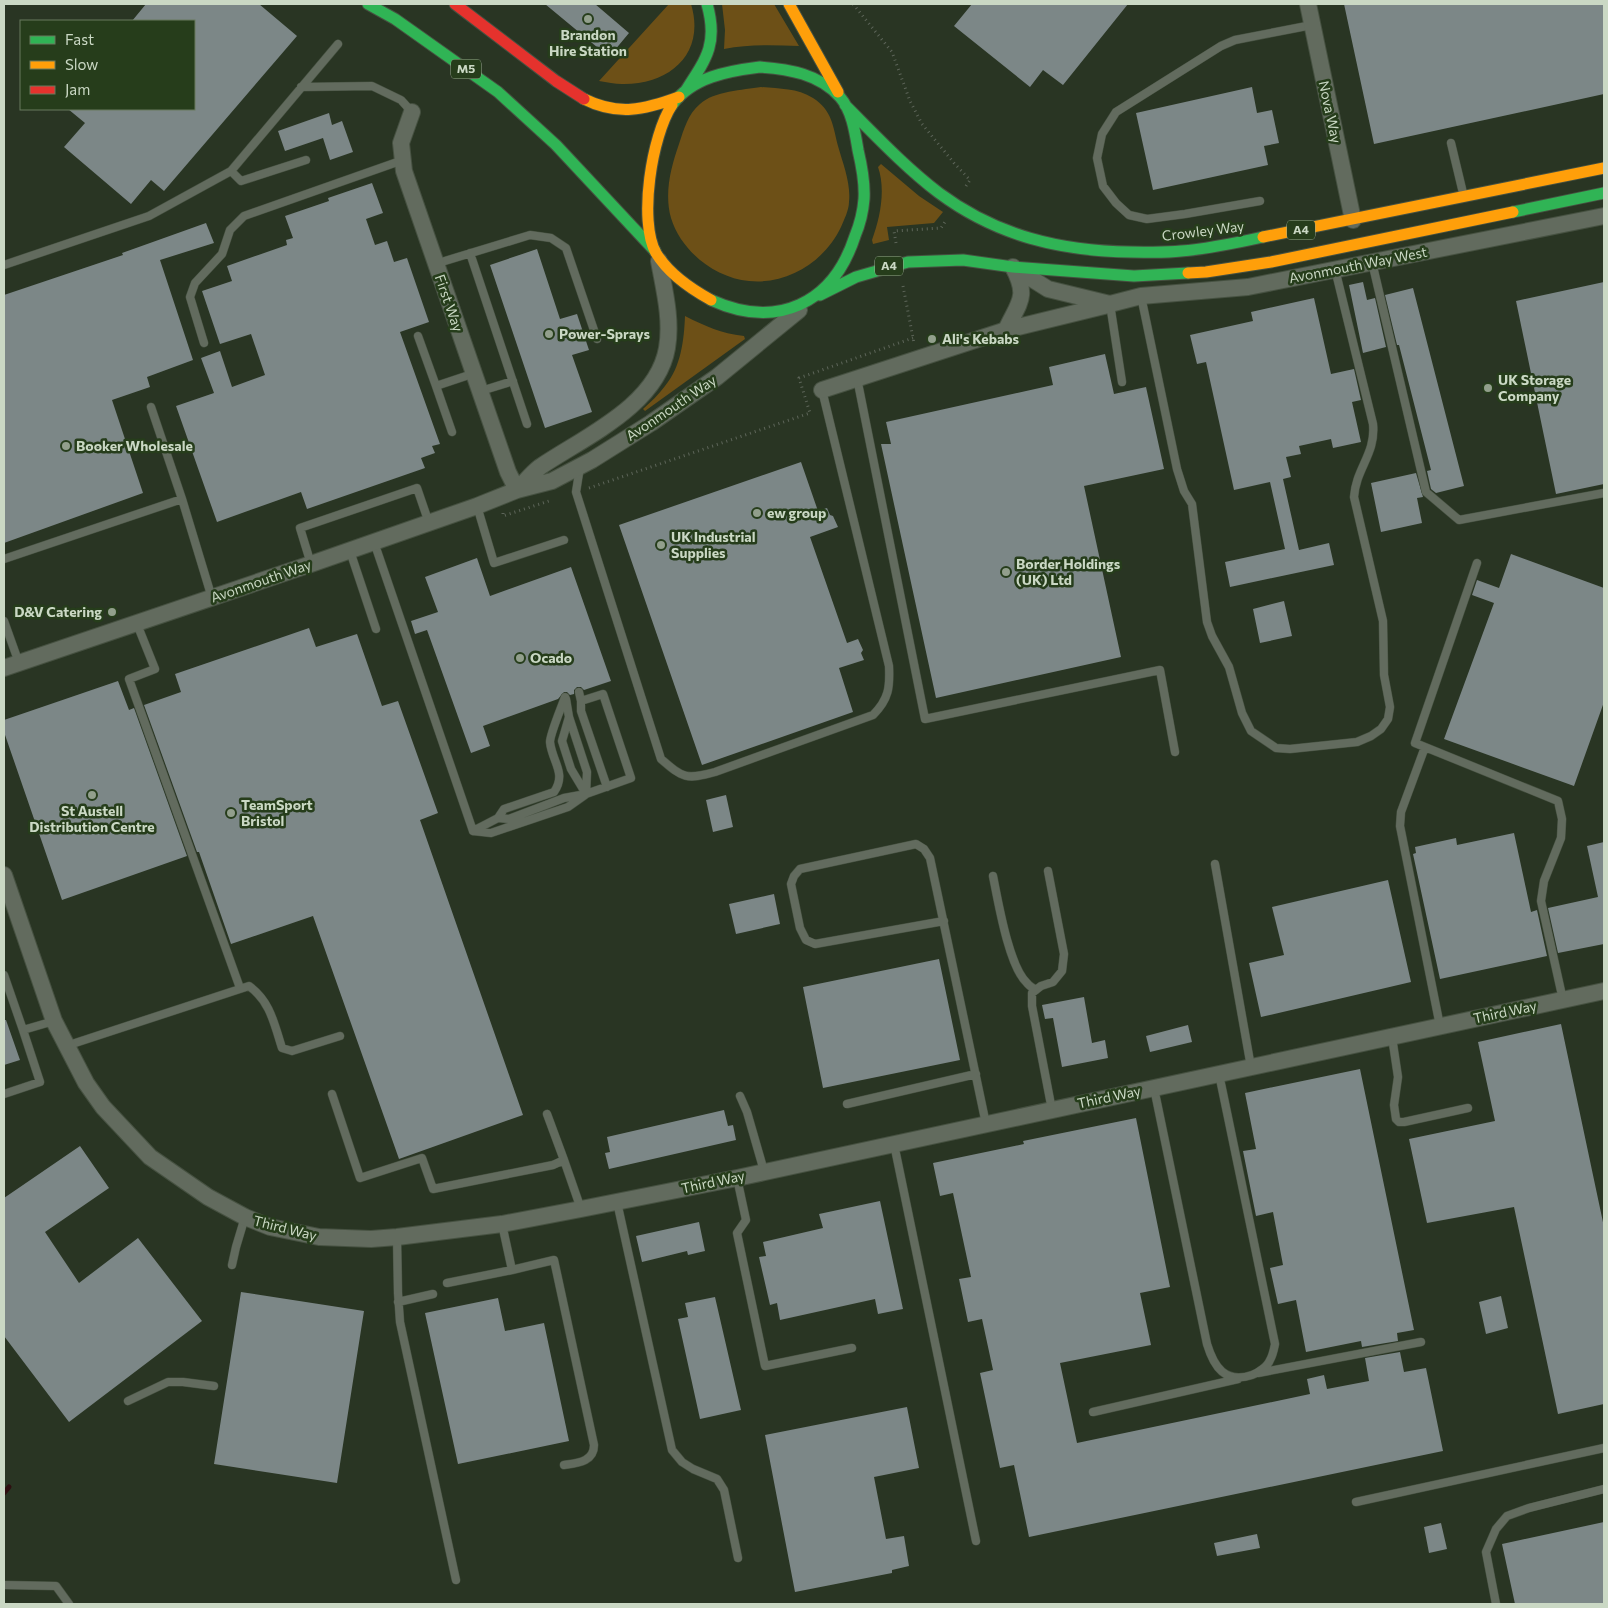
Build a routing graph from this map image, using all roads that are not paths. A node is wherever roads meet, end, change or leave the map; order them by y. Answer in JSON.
{"nodes":[{"id":1,"x":368,"y":4,"type":"edge"},
{"id":2,"x":455,"y":4,"type":"edge"},
{"id":3,"x":707,"y":4,"type":"edge"},
{"id":4,"x":789,"y":4,"type":"edge"},
{"id":5,"x":1308,"y":4,"type":"edge"},
{"id":6,"x":1312,"y":25,"type":"junction"},
{"id":7,"x":338,"y":44,"type":"dead end"},
{"id":8,"x":301,"y":87,"type":"junction"},
{"id":9,"x":682,"y":94,"type":"junction"},
{"id":10,"x":843,"y":101,"type":"junction"},
{"id":11,"x":412,"y":112,"type":"joint"},
{"id":12,"x":1451,"y":143,"type":"dead end"},
{"id":13,"x":306,"y":160,"type":"dead end"},
{"id":14,"x":403,"y":160,"type":"junction"},
{"id":15,"x":1604,"y":168,"type":"edge"},
{"id":16,"x":230,"y":171,"type":"junction"},
{"id":17,"x":1604,"y":193,"type":"edge"},
{"id":18,"x":1464,"y":197,"type":"junction"},
{"id":19,"x":1260,"y":201,"type":"dead end"},
{"id":20,"x":1604,"y":216,"type":"edge"},
{"id":21,"x":1353,"y":220,"type":"junction"},
{"id":22,"x":470,"y":253,"type":"junction"},
{"id":23,"x":657,"y":253,"type":"junction"},
{"id":24,"x":1372,"y":262,"type":"junction"},
{"id":25,"x":436,"y":264,"type":"junction"},
{"id":26,"x":4,"y":265,"type":"edge"},
{"id":27,"x":1013,"y":267,"type":"junction"},
{"id":28,"x":1335,"y":269,"type":"junction"},
{"id":29,"x":1141,"y":296,"type":"junction"},
{"id":30,"x":815,"y":298,"type":"junction"},
{"id":31,"x":1110,"y":304,"type":"junction"},
{"id":32,"x":1006,"y":330,"type":"junction"},
{"id":33,"x":418,"y":336,"type":"dead end"},
{"id":34,"x":597,"y":338,"type":"dead end"},
{"id":35,"x":204,"y":343,"type":"dead end"},
{"id":36,"x":474,"y":373,"type":"junction"},
{"id":37,"x":857,"y":378,"type":"junction"},
{"id":38,"x":513,"y":381,"type":"junction"},
{"id":39,"x":1122,"y":382,"type":"dead end"},
{"id":40,"x":436,"y":386,"type":"junction"},
{"id":41,"x":822,"y":390,"type":"joint"},
{"id":42,"x":481,"y":391,"type":"junction"},
{"id":43,"x":151,"y":407,"type":"dead end"},
{"id":44,"x":527,"y":424,"type":"dead end"},
{"id":45,"x":452,"y":432,"type":"dead end"},
{"id":46,"x":580,"y":467,"type":"junction"},
{"id":47,"x":517,"y":490,"type":"junction"},
{"id":48,"x":1604,"y":493,"type":"edge"},
{"id":49,"x":182,"y":499,"type":"junction"},
{"id":50,"x":477,"y":506,"type":"junction"},
{"id":51,"x":429,"y":523,"type":"junction"},
{"id":52,"x":564,"y":540,"type":"dead end"},
{"id":53,"x":374,"y":542,"type":"junction"},
{"id":54,"x":350,"y":551,"type":"junction"},
{"id":55,"x":4,"y":559,"type":"edge"},
{"id":56,"x":1476,"y":563,"type":"dead end"},
{"id":57,"x":311,"y":564,"type":"junction"},
{"id":58,"x":212,"y":598,"type":"junction"},
{"id":59,"x":4,"y":622,"type":"edge"},
{"id":60,"x":137,"y":624,"type":"junction"},
{"id":61,"x":376,"y":630,"type":"dead end"},
{"id":62,"x":11,"y":665,"type":"edge"},
{"id":63,"x":579,"y":692,"type":"dead end"},
{"id":64,"x":581,"y":701,"type":"junction"},
{"id":65,"x":569,"y":717,"type":"junction"},
{"id":66,"x":1425,"y":747,"type":"junction"},
{"id":67,"x":1175,"y":752,"type":"dead end"},
{"id":68,"x":607,"y":787,"type":"junction"},
{"id":69,"x":586,"y":794,"type":"junction"},
{"id":70,"x":498,"y":818,"type":"junction"},
{"id":71,"x":472,"y":831,"type":"junction"},
{"id":72,"x":1214,"y":864,"type":"dead end"},
{"id":73,"x":1048,"y":871,"type":"dead end"},
{"id":74,"x":4,"y":875,"type":"edge"},
{"id":75,"x":993,"y":876,"type":"dead end"},
{"id":76,"x":944,"y":922,"type":"junction"},
{"id":77,"x":4,"y":975,"type":"edge"},
{"id":78,"x":240,"y":988,"type":"junction"},
{"id":79,"x":1036,"y":990,"type":"junction"},
{"id":80,"x":1604,"y":991,"type":"edge"},
{"id":81,"x":1563,"y":1000,"type":"junction"},
{"id":82,"x":54,"y":1020,"type":"junction"},
{"id":83,"x":1440,"y":1026,"type":"junction"},
{"id":84,"x":23,"y":1030,"type":"junction"},
{"id":85,"x":340,"y":1036,"type":"dead end"},
{"id":86,"x":1392,"y":1037,"type":"junction"},
{"id":87,"x":66,"y":1046,"type":"junction"},
{"id":88,"x":1251,"y":1067,"type":"junction"},
{"id":89,"x":976,"y":1074,"type":"junction"},
{"id":90,"x":1219,"y":1074,"type":"junction"},
{"id":91,"x":1154,"y":1088,"type":"junction"},
{"id":92,"x":4,"y":1094,"type":"edge"},
{"id":93,"x":332,"y":1094,"type":"dead end"},
{"id":94,"x":740,"y":1096,"type":"dead end"},
{"id":95,"x":847,"y":1104,"type":"dead end"},
{"id":96,"x":1468,"y":1108,"type":"dead end"},
{"id":97,"x":1052,"y":1110,"type":"junction"},
{"id":98,"x":547,"y":1114,"type":"dead end"},
{"id":99,"x":986,"y":1124,"type":"junction"},
{"id":100,"x":894,"y":1144,"type":"junction"},
{"id":101,"x":564,"y":1160,"type":"junction"},
{"id":102,"x":764,"y":1171,"type":"junction"},
{"id":103,"x":737,"y":1178,"type":"junction"},
{"id":104,"x":617,"y":1202,"type":"junction"},
{"id":105,"x":581,"y":1209,"type":"junction"},
{"id":106,"x":245,"y":1217,"type":"junction"},
{"id":107,"x":502,"y":1224,"type":"junction"},
{"id":108,"x":397,"y":1237,"type":"junction"},
{"id":109,"x":232,"y":1265,"type":"dead end"},
{"id":110,"x":512,"y":1270,"type":"junction"},
{"id":111,"x":447,"y":1284,"type":"dead end"},
{"id":112,"x":434,"y":1294,"type":"dead end"},
{"id":113,"x":398,"y":1302,"type":"junction"},
{"id":114,"x":1421,"y":1342,"type":"dead end"},
{"id":115,"x":852,"y":1348,"type":"dead end"},
{"id":116,"x":1256,"y":1374,"type":"junction"},
{"id":117,"x":1242,"y":1378,"type":"junction"},
{"id":118,"x":214,"y":1386,"type":"dead end"},
{"id":119,"x":128,"y":1401,"type":"dead end"},
{"id":120,"x":1093,"y":1412,"type":"dead end"},
{"id":121,"x":1604,"y":1448,"type":"edge"},
{"id":122,"x":564,"y":1465,"type":"dead end"},
{"id":123,"x":1604,"y":1489,"type":"edge"},
{"id":124,"x":1356,"y":1502,"type":"dead end"},
{"id":125,"x":976,"y":1541,"type":"dead end"},
{"id":126,"x":738,"y":1558,"type":"dead end"},
{"id":127,"x":456,"y":1580,"type":"dead end"},
{"id":128,"x":4,"y":1585,"type":"edge"},
{"id":129,"x":69,"y":1604,"type":"edge"},
{"id":130,"x":1496,"y":1604,"type":"edge"}],
"edges":[{"from":1,"to":23,"type":"highway","number":"M5"},
{"from":2,"to":9,"type":"highway"},
{"from":3,"to":9,"type":"highway"},
{"from":4,"to":10,"type":"highway","number":"A4"},
{"from":5,"to":6,"type":"street","name":"Nova Way"},
{"from":6,"to":19,"type":"lane"},
{"from":6,"to":21,"type":"street","name":"Nova Way"},
{"from":7,"to":8,"type":"lane"},
{"from":8,"to":11,"type":"lane"},
{"from":8,"to":16,"type":"lane"},
{"from":9,"to":10,"type":"highway"},
{"from":9,"to":23,"type":"highway"},
{"from":10,"to":21,"type":"highway","name":"Crowley Way","number":"A4"},
{"from":10,"to":30,"type":"highway"},
{"from":11,"to":14,"type":"street","name":"First Way"},
{"from":12,"to":18,"type":"lane"},
{"from":13,"to":16,"type":"lane"},
{"from":14,"to":25,"type":"street","name":"First Way"},
{"from":14,"to":35,"type":"lane"},
{"from":15,"to":18,"type":"highway","name":"Crowley Way","number":"A4"},
{"from":16,"to":26,"type":"lane"},
{"from":17,"to":27,"type":"highway","number":"A4"},
{"from":18,"to":21,"type":"highway","name":"Crowley Way","number":"A4"},
{"from":20,"to":24,"type":"street","name":"Avonmouth Way West"},
{"from":22,"to":25,"type":"lane"},
{"from":22,"to":34,"type":"lane"},
{"from":22,"to":38,"type":"lane"},
{"from":23,"to":30,"type":"highway"},
{"from":23,"to":47,"type":"street","name":"Avonmouth Way"},
{"from":24,"to":28,"type":"street","name":"Avonmouth Way West"},
{"from":24,"to":48,"type":"lane"},
{"from":25,"to":36,"type":"street","name":"First Way"},
{"from":27,"to":30,"type":"highway","number":"A4"},
{"from":27,"to":31,"type":"street","name":"Avonmouth Way West"},
{"from":27,"to":32,"type":"street"},
{"from":28,"to":29,"type":"street","name":"Avonmouth Way West"},
{"from":28,"to":29,"type":"lane"},
{"from":29,"to":31,"type":"street","name":"Avonmouth Way West"},
{"from":30,"to":46,"type":"street","name":"Avonmouth Way"},
{"from":31,"to":32,"type":"street","name":"Avonmouth Way West"},
{"from":31,"to":39,"type":"lane"},
{"from":32,"to":37,"type":"street","name":"Avonmouth Way West"},
{"from":33,"to":40,"type":"lane"},
{"from":36,"to":40,"type":"lane"},
{"from":36,"to":42,"type":"street","name":"First Way"},
{"from":37,"to":41,"type":"street","name":"Avonmouth Way West"},
{"from":37,"to":67,"type":"lane"},
{"from":38,"to":42,"type":"lane"},
{"from":38,"to":44,"type":"lane"},
{"from":40,"to":45,"type":"lane"},
{"from":41,"to":46,"type":"lane"},
{"from":42,"to":47,"type":"street","name":"First Way"},
{"from":43,"to":49,"type":"lane"},
{"from":46,"to":47,"type":"street","name":"Avonmouth Way"},
{"from":47,"to":50,"type":"street","name":"Avonmouth Way"},
{"from":49,"to":55,"type":"lane"},
{"from":49,"to":58,"type":"lane"},
{"from":50,"to":51,"type":"street","name":"Avonmouth Way"},
{"from":50,"to":52,"type":"lane"},
{"from":51,"to":53,"type":"street","name":"Avonmouth Way"},
{"from":51,"to":57,"type":"lane"},
{"from":53,"to":54,"type":"street","name":"Avonmouth Way"},
{"from":53,"to":71,"type":"lane"},
{"from":54,"to":57,"type":"street","name":"Avonmouth Way"},
{"from":54,"to":61,"type":"lane"},
{"from":56,"to":66,"type":"lane"},
{"from":57,"to":58,"type":"street","name":"Avonmouth Way"},
{"from":58,"to":60,"type":"street","name":"Avonmouth Way"},
{"from":59,"to":62,"type":"lane"},
{"from":60,"to":62,"type":"street","name":"Avonmouth Way"},
{"from":60,"to":78,"type":"lane"},
{"from":63,"to":64,"type":"lane"},
{"from":64,"to":68,"type":"lane"},
{"from":64,"to":68,"type":"lane"},
{"from":65,"to":69,"type":"lane"},
{"from":65,"to":69,"type":"lane"},
{"from":65,"to":70,"type":"lane"},
{"from":66,"to":81,"type":"lane"},
{"from":66,"to":83,"type":"lane"},
{"from":68,"to":69,"type":"lane"},
{"from":69,"to":70,"type":"lane"},
{"from":69,"to":71,"type":"lane"},
{"from":70,"to":71,"type":"lane"},
{"from":72,"to":88,"type":"lane"},
{"from":73,"to":79,"type":"lane"},
{"from":74,"to":82,"type":"street","name":"Third Way"},
{"from":75,"to":79,"type":"lane"},
{"from":76,"to":76,"type":"lane"},
{"from":76,"to":89,"type":"lane"},
{"from":77,"to":84,"type":"lane"},
{"from":78,"to":85,"type":"lane"},
{"from":78,"to":87,"type":"lane"},
{"from":79,"to":97,"type":"lane"},
{"from":80,"to":81,"type":"street","name":"Third Way"},
{"from":81,"to":83,"type":"street","name":"Third Way"},
{"from":82,"to":84,"type":"lane"},
{"from":82,"to":87,"type":"street","name":"Third Way"},
{"from":83,"to":86,"type":"street","name":"Third Way"},
{"from":84,"to":92,"type":"lane"},
{"from":86,"to":88,"type":"street","name":"Third Way"},
{"from":86,"to":96,"type":"lane"},
{"from":87,"to":106,"type":"street","name":"Third Way"},
{"from":88,"to":90,"type":"street","name":"Third Way"},
{"from":89,"to":95,"type":"lane"},
{"from":89,"to":99,"type":"lane"},
{"from":90,"to":91,"type":"street","name":"Third Way"},
{"from":90,"to":116,"type":"lane"},
{"from":91,"to":97,"type":"street","name":"Third Way"},
{"from":91,"to":117,"type":"lane"},
{"from":93,"to":101,"type":"lane"},
{"from":94,"to":102,"type":"lane"},
{"from":97,"to":99,"type":"street","name":"Third Way"},
{"from":98,"to":101,"type":"lane"},
{"from":99,"to":100,"type":"street","name":"Third Way"},
{"from":100,"to":102,"type":"street","name":"Third Way"},
{"from":100,"to":125,"type":"lane"},
{"from":101,"to":105,"type":"lane"},
{"from":102,"to":103,"type":"street","name":"Third Way"},
{"from":103,"to":104,"type":"street","name":"Third Way"},
{"from":103,"to":115,"type":"lane"},
{"from":104,"to":105,"type":"street","name":"Third Way"},
{"from":104,"to":126,"type":"lane"},
{"from":105,"to":107,"type":"street","name":"Third Way"},
{"from":106,"to":108,"type":"street","name":"Third Way"},
{"from":106,"to":109,"type":"lane"},
{"from":107,"to":108,"type":"street","name":"Third Way"},
{"from":107,"to":110,"type":"lane"},
{"from":108,"to":113,"type":"lane"},
{"from":110,"to":111,"type":"lane"},
{"from":110,"to":122,"type":"lane"},
{"from":112,"to":113,"type":"lane"},
{"from":113,"to":127,"type":"lane"},
{"from":114,"to":116,"type":"lane"},
{"from":116,"to":117,"type":"lane"},
{"from":117,"to":120,"type":"lane"},
{"from":118,"to":119,"type":"lane"},
{"from":121,"to":124,"type":"lane"},
{"from":123,"to":130,"type":"lane"},
{"from":128,"to":129,"type":"lane"}]}
